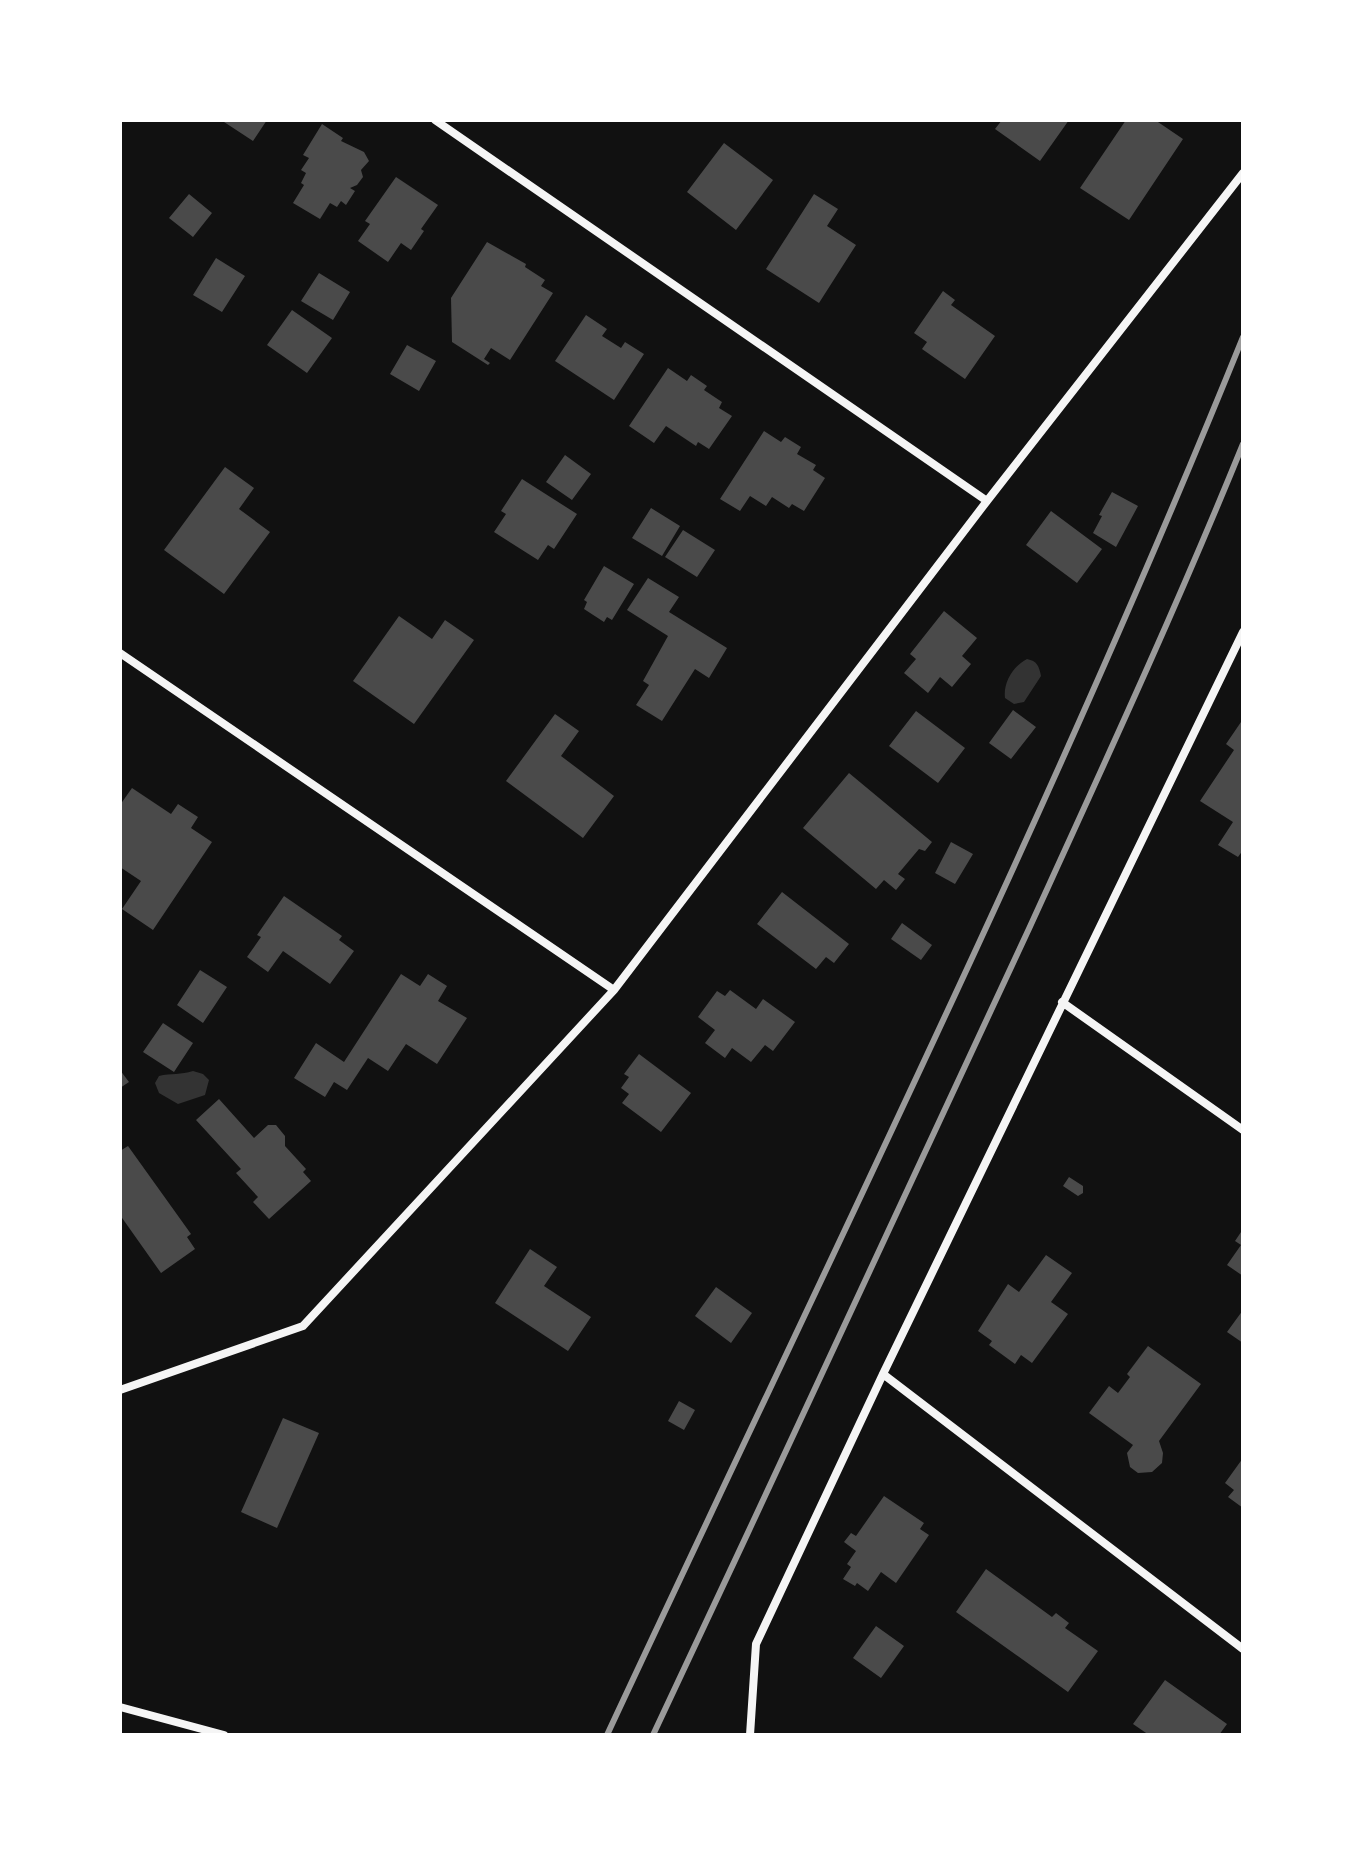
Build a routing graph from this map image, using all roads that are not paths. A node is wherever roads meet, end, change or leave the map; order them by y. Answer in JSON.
{"nodes":[{"id":1,"x":435,"y":120,"type":"edge"},
{"id":2,"x":1243,"y":173,"type":"edge"},
{"id":3,"x":987,"y":501,"type":"junction"},
{"id":4,"x":1243,"y":635,"type":"edge"},
{"id":5,"x":120,"y":653,"type":"edge"},
{"id":6,"x":614,"y":990,"type":"junction"},
{"id":7,"x":1062,"y":1002,"type":"junction"},
{"id":8,"x":1243,"y":1130,"type":"edge"},
{"id":9,"x":883,"y":1374,"type":"junction"},
{"id":10,"x":120,"y":1390,"type":"edge"},
{"id":11,"x":1243,"y":1649,"type":"edge"},
{"id":12,"x":120,"y":1707,"type":"edge"},
{"id":13,"x":224,"y":1735,"type":"edge"},
{"id":14,"x":750,"y":1735,"type":"edge"}],
"edges":[{"from":1,"to":3,"type":"street"},
{"from":2,"to":3,"type":"street"},
{"from":3,"to":6,"type":"street"},
{"from":4,"to":7,"type":"street"},
{"from":5,"to":6,"type":"street"},
{"from":6,"to":10,"type":"street"},
{"from":7,"to":8,"type":"street"},
{"from":7,"to":9,"type":"street"},
{"from":9,"to":11,"type":"street"},
{"from":9,"to":14,"type":"street"},
{"from":12,"to":13,"type":"street"}]}
